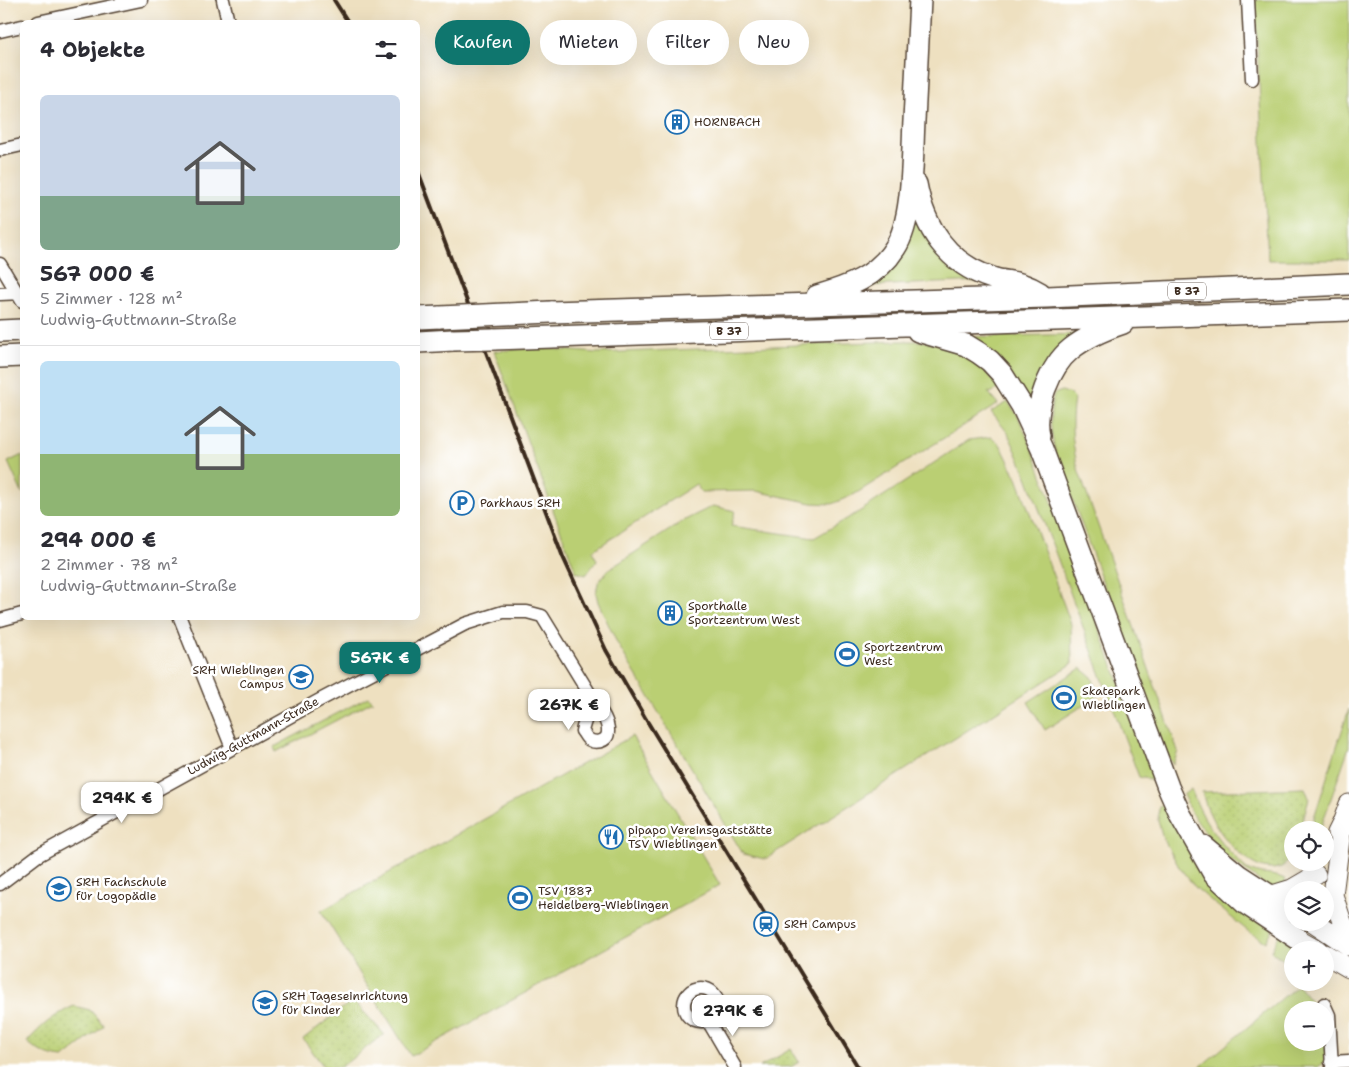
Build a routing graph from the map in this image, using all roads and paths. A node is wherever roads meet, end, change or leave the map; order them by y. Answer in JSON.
{"nodes":[{"id":1,"x":141,"y":0,"type":"edge"},
{"id":2,"x":223,"y":0,"type":"edge"},
{"id":3,"x":920,"y":0,"type":"edge"},
{"id":4,"x":1248,"y":0,"type":"edge"},
{"id":5,"x":47,"y":20,"type":"edge"},
{"id":6,"x":228,"y":20,"type":"edge"},
{"id":7,"x":20,"y":26,"type":"edge"},
{"id":8,"x":0,"y":31,"type":"edge"},
{"id":9,"x":1252,"y":79,"type":"dead end"},
{"id":10,"x":20,"y":145,"type":"edge"},
{"id":11,"x":0,"y":150,"type":"edge"},
{"id":12,"x":912,"y":164,"type":"junction"},
{"id":13,"x":0,"y":264,"type":"edge"},
{"id":14,"x":1349,"y":284,"type":"edge"},
{"id":15,"x":0,"y":294,"type":"edge"},
{"id":16,"x":20,"y":294,"type":"edge"},
{"id":17,"x":20,"y":296,"type":"edge"},
{"id":18,"x":1047,"y":296,"type":"junction"},
{"id":19,"x":790,"y":304,"type":"junction"},
{"id":20,"x":1349,"y":310,"type":"edge"},
{"id":21,"x":1150,"y":317,"type":"junction"},
{"id":22,"x":420,"y":318,"type":"edge"},
{"id":23,"x":894,"y":325,"type":"junction"},
{"id":24,"x":420,"y":342,"type":"edge"},
{"id":25,"x":20,"y":356,"type":"edge"},
{"id":26,"x":0,"y":357,"type":"edge"},
{"id":27,"x":1031,"y":404,"type":"junction"},
{"id":28,"x":20,"y":615,"type":"edge"},
{"id":29,"x":0,"y":620,"type":"edge"},
{"id":30,"x":181,"y":620,"type":"edge"},
{"id":31,"x":591,"y":696,"type":"dead end"},
{"id":32,"x":232,"y":748,"type":"junction"},
{"id":33,"x":1349,"y":804,"type":"edge"},
{"id":34,"x":1342,"y":824,"type":"junction"},
{"id":35,"x":1334,"y":839,"type":"edge"},
{"id":36,"x":1196,"y":840,"type":"junction"},
{"id":37,"x":1316,"y":876,"type":"edge"},
{"id":38,"x":1325,"y":881,"type":"edge"},
{"id":39,"x":0,"y":884,"type":"edge"},
{"id":40,"x":1269,"y":896,"type":"junction"},
{"id":41,"x":1284,"y":905,"type":"edge"},
{"id":42,"x":1284,"y":912,"type":"edge"},
{"id":43,"x":1334,"y":921,"type":"edge"},
{"id":44,"x":1330,"y":931,"type":"edge"},
{"id":45,"x":1349,"y":934,"type":"edge"},
{"id":46,"x":1349,"y":946,"type":"edge"},
{"id":47,"x":1334,"y":959,"type":"edge"},
{"id":48,"x":1349,"y":968,"type":"edge"},
{"id":49,"x":708,"y":1021,"type":"dead end"},
{"id":50,"x":1329,"y":1051,"type":"edge"},
{"id":51,"x":1349,"y":1061,"type":"edge"},
{"id":52,"x":1329,"y":1065,"type":"edge"},
{"id":53,"x":736,"y":1067,"type":"edge"}],
"edges":[{"from":1,"to":5,"type":"street"},
{"from":2,"to":6,"type":"street"},
{"from":3,"to":12,"type":"highway"},
{"from":4,"to":9,"type":"street"},
{"from":7,"to":8,"type":"street"},
{"from":10,"to":11,"type":"street"},
{"from":12,"to":18,"type":"highway"},
{"from":12,"to":19,"type":"highway","number":"B 37"},
{"from":13,"to":16,"type":"street"},
{"from":14,"to":18,"type":"highway","number":"B 37"},
{"from":15,"to":17,"type":"street"},
{"from":18,"to":19,"type":"highway","number":"B 37"},
{"from":19,"to":22,"type":"highway","number":"B 37","bridge":true},
{"from":20,"to":21,"type":"highway","number":"B 37"},
{"from":21,"to":23,"type":"highway","number":"B 37"},
{"from":21,"to":27,"type":"highway"},
{"from":23,"to":24,"type":"highway","number":"B 37","bridge":true},
{"from":23,"to":27,"type":"highway"},
{"from":25,"to":26,"type":"highway"},
{"from":27,"to":36,"type":"highway"},
{"from":28,"to":29,"type":"street"},
{"from":30,"to":32,"type":"street"},
{"from":31,"to":32,"type":"street","name":"Ludwig-Guttmann-Straße"},
{"from":32,"to":39,"type":"street","name":"Ludwig-Guttmann-Straße"},
{"from":33,"to":34,"type":"main road"},
{"from":34,"to":35,"type":"main road"},
{"from":34,"to":38,"type":"main road"},
{"from":36,"to":40,"type":"highway"},
{"from":36,"to":42,"type":"highway"},
{"from":37,"to":40,"type":"main road"},
{"from":40,"to":41,"type":"highway"},
{"from":43,"to":45,"type":"main road"},
{"from":44,"to":46,"type":"main road"},
{"from":47,"to":48,"type":"main road"},
{"from":49,"to":53,"type":"street"},
{"from":50,"to":52,"type":"street"},
{"from":51,"to":52,"type":"street"}]}
